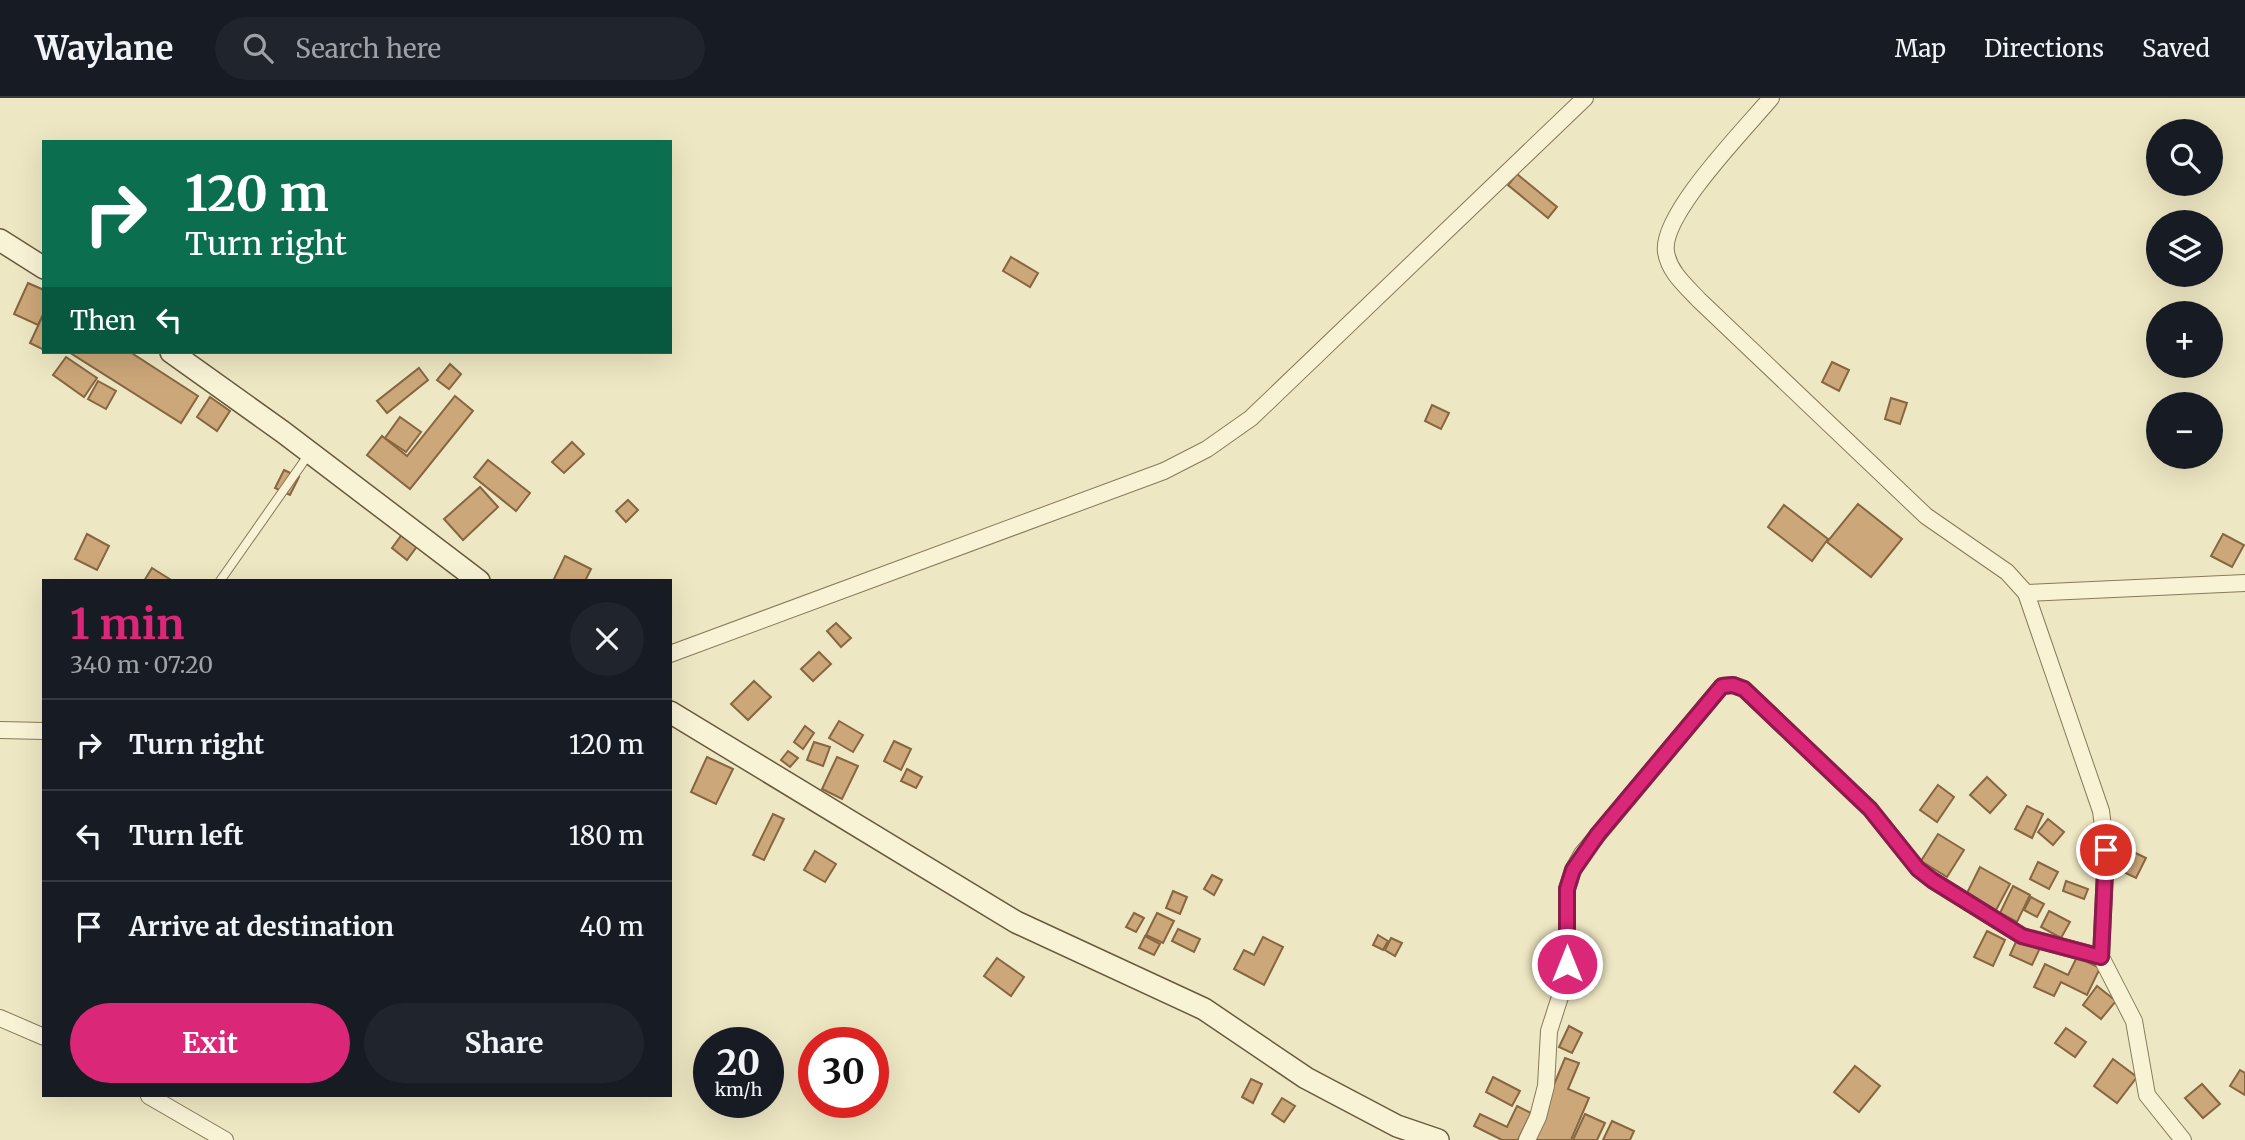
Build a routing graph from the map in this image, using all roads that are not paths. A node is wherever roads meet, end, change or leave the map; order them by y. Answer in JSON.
{"nodes":[{"id":1,"x":1585,"y":98,"type":"edge"},
{"id":2,"x":1771,"y":98,"type":"edge"},
{"id":3,"x":0,"y":240,"type":"edge"},
{"id":4,"x":42,"y":267,"type":"edge"},
{"id":5,"x":174,"y":354,"type":"edge"},
{"id":6,"x":309,"y":454,"type":"junction"},
{"id":7,"x":221,"y":579,"type":"edge"},
{"id":8,"x":476,"y":579,"type":"edge"},
{"id":9,"x":2245,"y":583,"type":"edge"},
{"id":10,"x":2026,"y":593,"type":"junction"},
{"id":11,"x":672,"y":653,"type":"edge"},
{"id":12,"x":672,"y":713,"type":"edge"},
{"id":13,"x":0,"y":730,"type":"edge"},
{"id":14,"x":42,"y":731,"type":"edge"},
{"id":15,"x":2101,"y":957,"type":"junction"},
{"id":16,"x":0,"y":1018,"type":"edge"},
{"id":17,"x":42,"y":1036,"type":"edge"},
{"id":18,"x":151,"y":1097,"type":"edge"},
{"id":19,"x":225,"y":1140,"type":"edge"},
{"id":20,"x":1437,"y":1140,"type":"edge"},
{"id":21,"x":1527,"y":1140,"type":"edge"},
{"id":22,"x":2183,"y":1140,"type":"edge"}],
"edges":[{"from":1,"to":11,"type":"street"},
{"from":2,"to":10,"type":"street"},
{"from":3,"to":4,"type":"street"},
{"from":5,"to":6,"type":"street"},
{"from":6,"to":7,"type":"lane"},
{"from":6,"to":8,"type":"street"},
{"from":9,"to":10,"type":"street"},
{"from":10,"to":15,"type":"street"},
{"from":12,"to":20,"type":"street"},
{"from":13,"to":14,"type":"street"},
{"from":15,"to":21,"type":"street"},
{"from":15,"to":22,"type":"street"},
{"from":16,"to":17,"type":"street"},
{"from":18,"to":19,"type":"street"}]}
